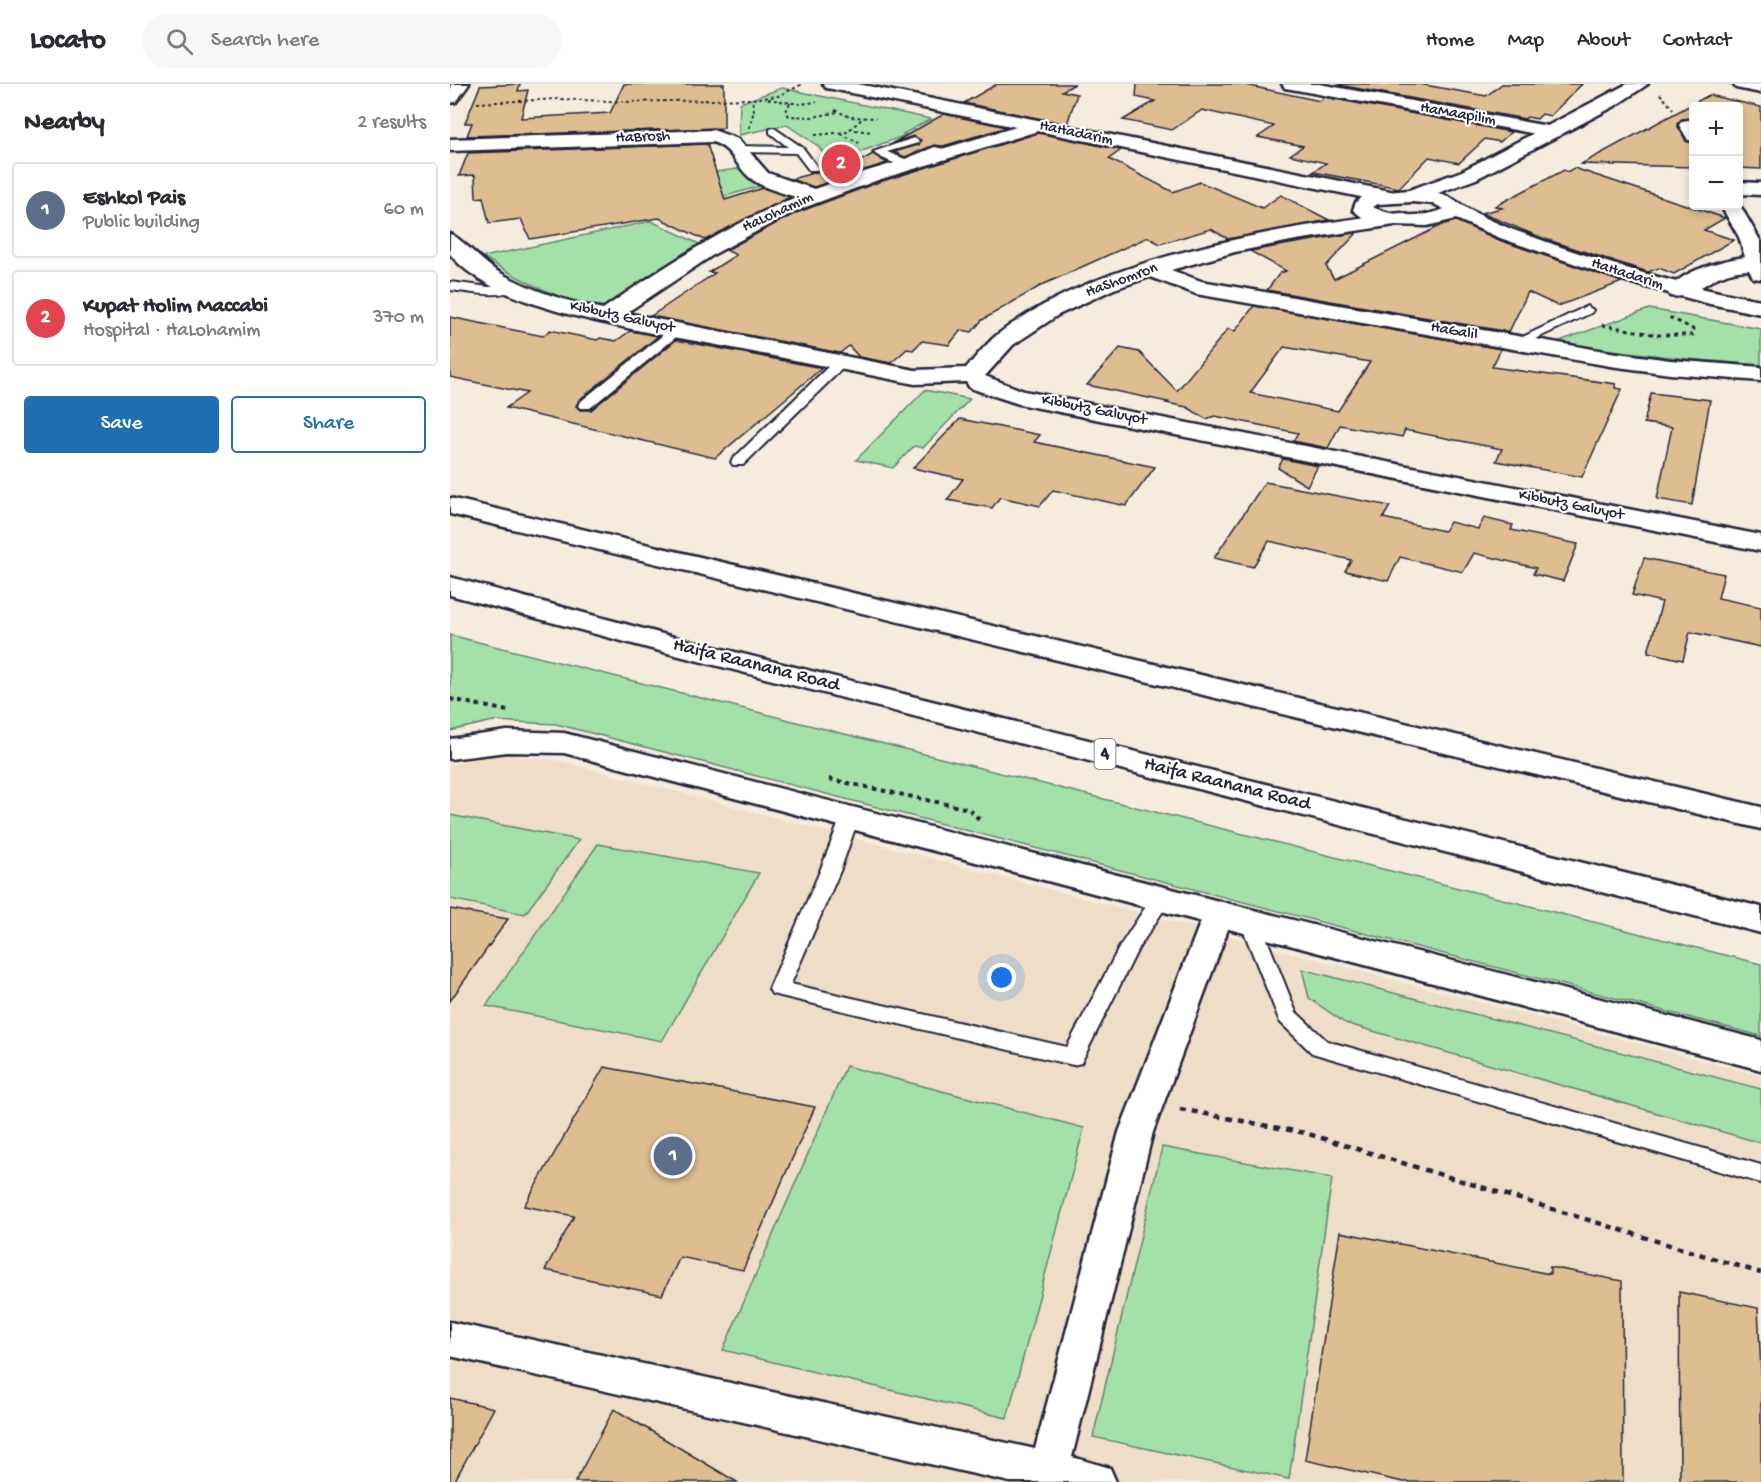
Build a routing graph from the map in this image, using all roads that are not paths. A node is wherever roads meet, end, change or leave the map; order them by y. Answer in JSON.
{"nodes":[{"id":1,"x":460,"y":84,"type":"edge"},
{"id":2,"x":832,"y":84,"type":"edge"},
{"id":3,"x":1292,"y":84,"type":"edge"},
{"id":4,"x":1742,"y":84,"type":"edge"},
{"id":5,"x":1639,"y":88,"type":"edge"},
{"id":6,"x":1761,"y":88,"type":"edge"},
{"id":7,"x":450,"y":98,"type":"edge"},
{"id":8,"x":1036,"y":126,"type":"junction"},
{"id":9,"x":774,"y":131,"type":"dead end"},
{"id":10,"x":1553,"y":132,"type":"junction"},
{"id":11,"x":914,"y":141,"type":"dead end"},
{"id":12,"x":450,"y":146,"type":"edge"},
{"id":13,"x":739,"y":149,"type":"junction"},
{"id":14,"x":799,"y":150,"type":"junction"},
{"id":15,"x":932,"y":155,"type":"junction"},
{"id":16,"x":900,"y":162,"type":"junction"},
{"id":17,"x":813,"y":168,"type":"dead end"},
{"id":18,"x":1469,"y":174,"type":"junction"},
{"id":19,"x":1320,"y":184,"type":"junction"},
{"id":20,"x":1743,"y":188,"type":"edge"},
{"id":21,"x":1761,"y":189,"type":"edge"},
{"id":22,"x":814,"y":196,"type":"junction"},
{"id":23,"x":1412,"y":196,"type":"junction"},
{"id":24,"x":1390,"y":197,"type":"junction"},
{"id":25,"x":1447,"y":204,"type":"junction"},
{"id":26,"x":1363,"y":208,"type":"junction"},
{"id":27,"x":1733,"y":210,"type":"edge"},
{"id":28,"x":1401,"y":219,"type":"junction"},
{"id":29,"x":1430,"y":219,"type":"junction"},
{"id":30,"x":1496,"y":230,"type":"junction"},
{"id":31,"x":1294,"y":235,"type":"junction"},
{"id":32,"x":450,"y":240,"type":"edge"},
{"id":33,"x":1758,"y":268,"type":"edge"},
{"id":34,"x":1152,"y":270,"type":"junction"},
{"id":35,"x":450,"y":286,"type":"edge"},
{"id":36,"x":513,"y":286,"type":"junction"},
{"id":37,"x":1678,"y":291,"type":"junction"},
{"id":38,"x":1761,"y":307,"type":"edge"},
{"id":39,"x":1587,"y":309,"type":"dead end"},
{"id":40,"x":608,"y":316,"type":"junction"},
{"id":41,"x":676,"y":330,"type":"junction"},
{"id":42,"x":1516,"y":343,"type":"junction"},
{"id":43,"x":841,"y":362,"type":"junction"},
{"id":44,"x":1761,"y":374,"type":"edge"},
{"id":45,"x":973,"y":375,"type":"junction"},
{"id":46,"x":585,"y":405,"type":"dead end"},
{"id":47,"x":738,"y":462,"type":"dead end"},
{"id":48,"x":450,"y":506,"type":"edge"},
{"id":49,"x":1761,"y":543,"type":"edge"},
{"id":50,"x":450,"y":586,"type":"edge"},
{"id":51,"x":450,"y":591,"type":"edge"},
{"id":52,"x":659,"y":642,"type":"junction"},
{"id":53,"x":450,"y":749,"type":"edge"},
{"id":54,"x":850,"y":817,"type":"junction"},
{"id":55,"x":1761,"y":818,"type":"edge"},
{"id":56,"x":1161,"y":899,"type":"junction"},
{"id":57,"x":1234,"y":917,"type":"junction"},
{"id":58,"x":1761,"y":920,"type":"edge"},
{"id":59,"x":1761,"y":1055,"type":"edge"},
{"id":60,"x":1761,"y":1174,"type":"edge"},
{"id":61,"x":450,"y":1339,"type":"edge"},
{"id":62,"x":1049,"y":1471,"type":"junction"},
{"id":63,"x":1096,"y":1482,"type":"edge"}],
"edges":[{"from":1,"to":7,"type":"main road"},
{"from":2,"to":8,"type":"main road","name":"HaHadarim"},
{"from":3,"to":10,"type":"main road","name":"HaMaapilim"},
{"from":4,"to":6,"type":"main road"},
{"from":5,"to":10,"type":"main road"},
{"from":8,"to":15,"type":"main road","name":"HaLohamim"},
{"from":8,"to":19,"type":"main road","name":"HaHadarim"},
{"from":9,"to":14,"type":"lane"},
{"from":10,"to":18,"type":"main road"},
{"from":11,"to":16,"type":"lane"},
{"from":12,"to":13,"type":"main road","name":"HaBrosh"},
{"from":13,"to":14,"type":"lane"},
{"from":13,"to":22,"type":"main road","name":"HaBrosh"},
{"from":14,"to":17,"type":"lane"},
{"from":15,"to":16,"type":"lane"},
{"from":15,"to":16,"type":"lane"},
{"from":15,"to":22,"type":"main road","name":"HaLohamim"},
{"from":18,"to":23,"type":"main road"},
{"from":18,"to":25,"type":"main road"},
{"from":19,"to":24,"type":"main road","name":"HaHadarim"},
{"from":19,"to":26,"type":"main road","name":"HaHadarim"},
{"from":20,"to":21,"type":"main road"},
{"from":22,"to":40,"type":"main road","name":"HaLohamim"},
{"from":23,"to":24,"type":"main road"},
{"from":23,"to":25,"type":"main road","name":"HaHadarim"},
{"from":24,"to":26,"type":"main road","name":"HaShomron"},
{"from":25,"to":29,"type":"main road"},
{"from":25,"to":30,"type":"main road","name":"HaHadarim"},
{"from":26,"to":28,"type":"main road","name":"HaHadarim"},
{"from":26,"to":31,"type":"main road","name":"HaShomron"},
{"from":27,"to":33,"type":"main road"},
{"from":28,"to":29,"type":"main road"},
{"from":28,"to":31,"type":"main road","name":"HaShomron"},
{"from":29,"to":30,"type":"main road","name":"HaHadarim"},
{"from":30,"to":37,"type":"main road","name":"HaHadarim"},
{"from":31,"to":34,"type":"main road","name":"HaShomron"},
{"from":32,"to":36,"type":"main road","name":"Kibbutz Galuyot"},
{"from":33,"to":37,"type":"main road"},
{"from":34,"to":42,"type":"main road","name":"HaGalil"},
{"from":34,"to":45,"type":"main road","name":"HaShomron"},
{"from":35,"to":36,"type":"lane"},
{"from":36,"to":40,"type":"main road","name":"Kibbutz Galuyot"},
{"from":37,"to":38,"type":"main road","name":"HaHadarim"},
{"from":39,"to":42,"type":"lane"},
{"from":40,"to":41,"type":"main road","name":"Kibbutz Galuyot"},
{"from":41,"to":43,"type":"main road","name":"Kibbutz Galuyot"},
{"from":41,"to":46,"type":"lane"},
{"from":42,"to":44,"type":"main road","name":"HaGalil"},
{"from":43,"to":45,"type":"main road","name":"Kibbutz Galuyot"},
{"from":43,"to":47,"type":"lane"},
{"from":45,"to":49,"type":"main road","name":"Kibbutz Galuyot"},
{"from":48,"to":55,"type":"main road"},
{"from":50,"to":52,"type":"main road","name":"Haifa Raanana Road","number":"4"},
{"from":51,"to":52,"type":"main road"},
{"from":52,"to":58,"type":"main road","name":"Haifa Raanana Road","number":"4"},
{"from":53,"to":54,"type":"main road"},
{"from":54,"to":56,"type":"main road"},
{"from":54,"to":56,"type":"lane"},
{"from":56,"to":57,"type":"main road"},
{"from":57,"to":59,"type":"main road"},
{"from":57,"to":60,"type":"lane"},
{"from":57,"to":62,"type":"street"},
{"from":61,"to":62,"type":"street"},
{"from":62,"to":63,"type":"street"}]}
